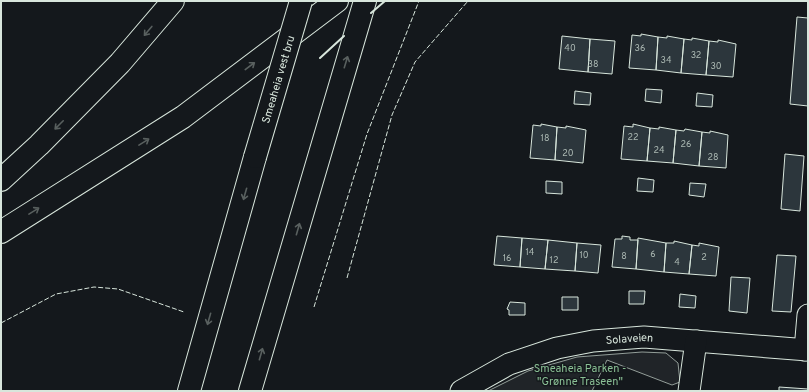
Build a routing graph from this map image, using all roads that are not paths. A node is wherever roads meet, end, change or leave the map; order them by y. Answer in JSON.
{"nodes":[{"id":1,"x":173,"y":1,"type":"edge"},
{"id":2,"x":301,"y":1,"type":"edge"},
{"id":3,"x":337,"y":1,"type":"edge"},
{"id":4,"x":365,"y":1,"type":"edge"},
{"id":5,"x":1,"y":180,"type":"edge"},
{"id":6,"x":1,"y":232,"type":"edge"},
{"id":7,"x":808,"y":315,"type":"edge"},
{"id":8,"x":696,"y":341,"type":"junction"},
{"id":9,"x":807,"y":350,"type":"edge"},
{"id":10,"x":464,"y":389,"type":"edge"},
{"id":11,"x":188,"y":391,"type":"edge"},
{"id":12,"x":250,"y":391,"type":"edge"},
{"id":13,"x":689,"y":391,"type":"edge"}],
"edges":[{"from":1,"to":5,"type":"highway","one_way":true},
{"from":2,"to":11,"type":"highway","name":"Smeaheia vest bru","one_way":true,"bridge":true},
{"from":6,"to":3,"type":"highway","one_way":true},
{"from":12,"to":4,"type":"highway","one_way":true},
{"from":7,"to":9,"type":"street"},
{"from":8,"to":9,"type":"street","name":"Solaveien"},
{"from":8,"to":10,"type":"street","name":"Solaveien"},
{"from":8,"to":13,"type":"street"}]}
